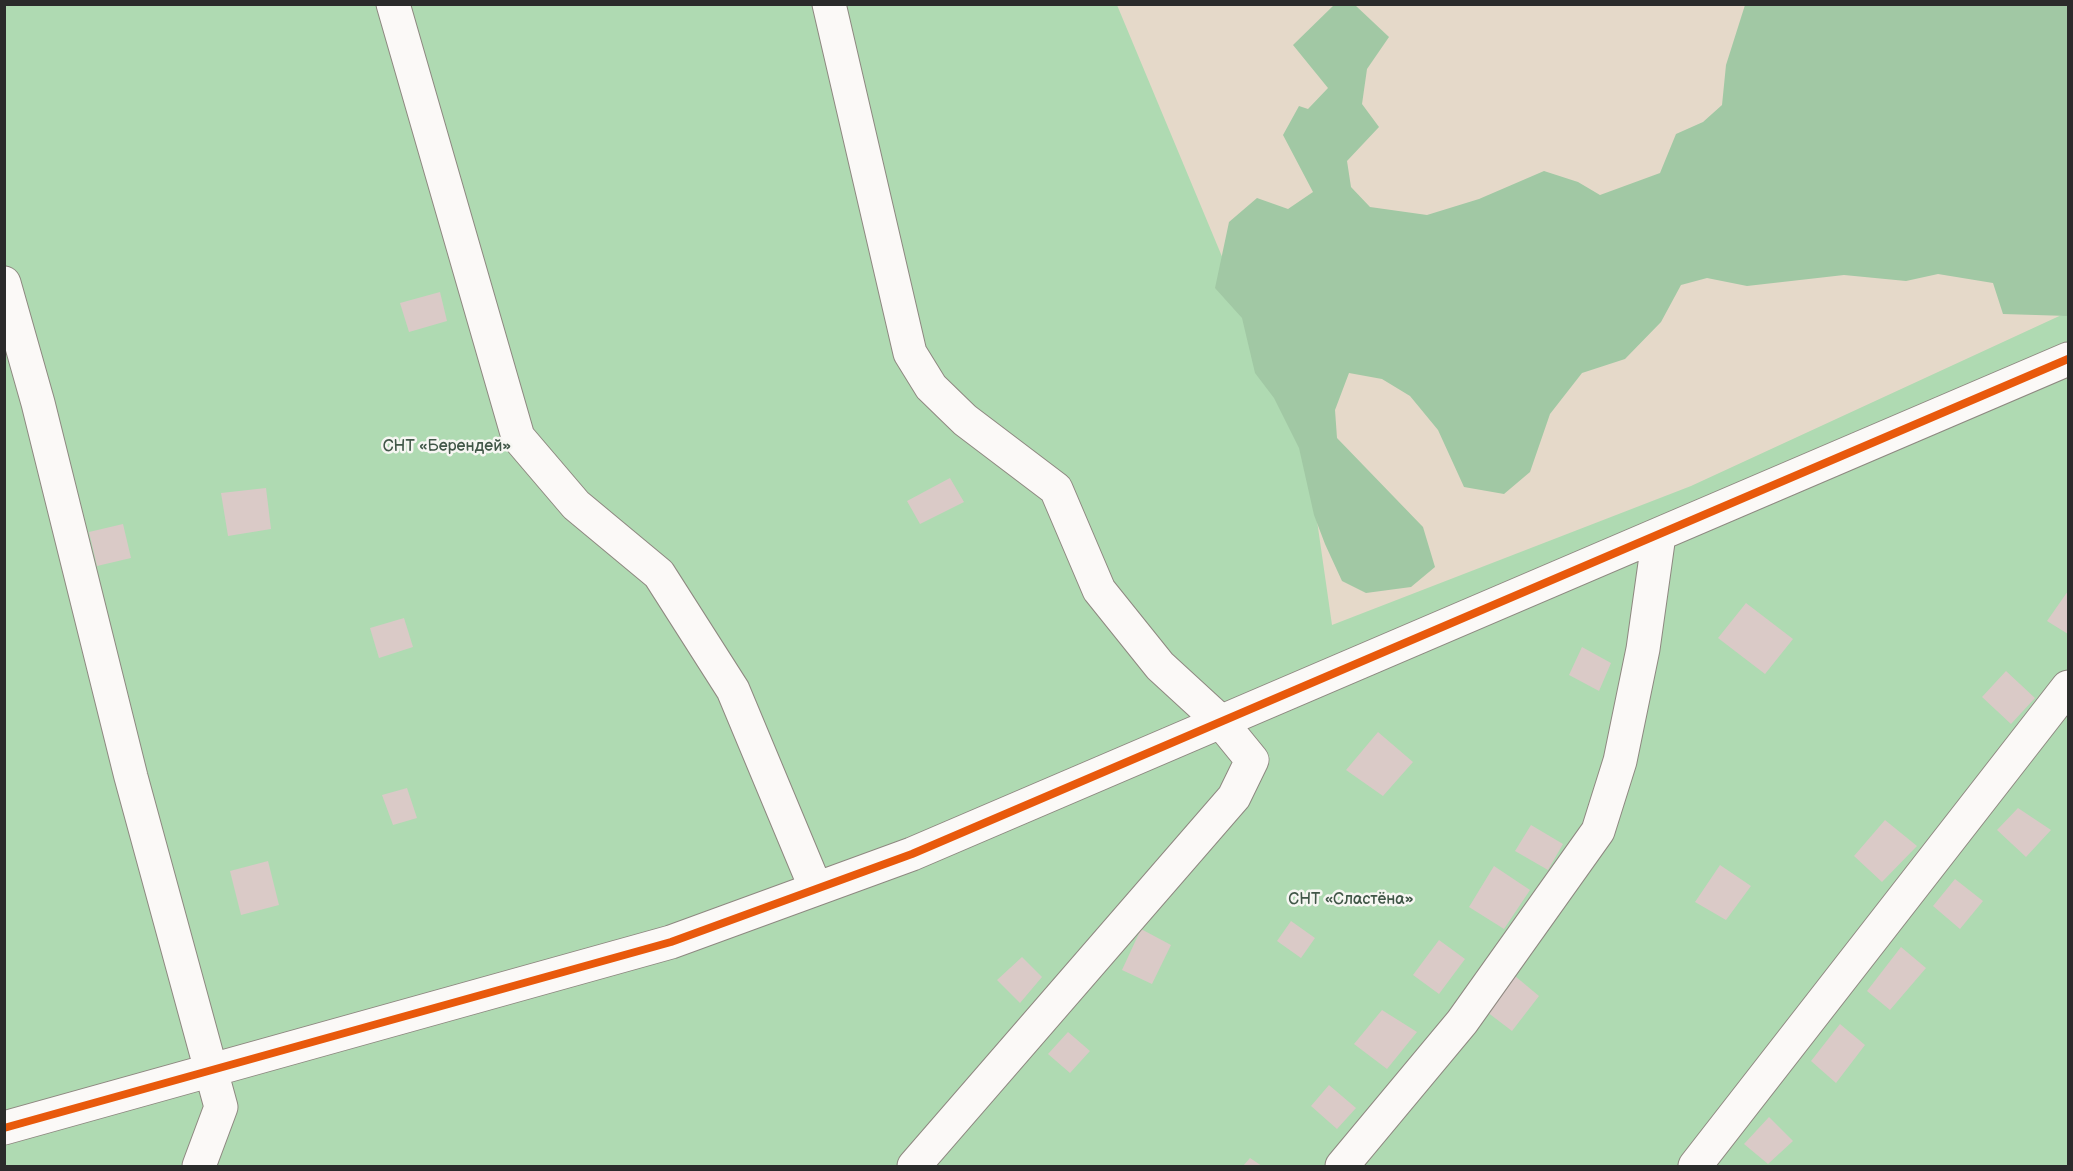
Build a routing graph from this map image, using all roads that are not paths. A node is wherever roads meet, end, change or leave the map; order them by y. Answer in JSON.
{"nodes":[{"id":1,"x":393,"y":4,"type":"edge"},
{"id":2,"x":829,"y":4,"type":"edge"},
{"id":3,"x":4,"y":283,"type":"edge"},
{"id":4,"x":2068,"y":359,"type":"edge"},
{"id":5,"x":1659,"y":535,"type":"junction"},
{"id":6,"x":2068,"y":687,"type":"edge"},
{"id":7,"x":1221,"y":722,"type":"junction"},
{"id":8,"x":816,"y":889,"type":"junction"},
{"id":9,"x":213,"y":1071,"type":"junction"},
{"id":10,"x":4,"y":1128,"type":"edge"},
{"id":11,"x":199,"y":1167,"type":"edge"},
{"id":12,"x":914,"y":1167,"type":"edge"},
{"id":13,"x":1342,"y":1167,"type":"edge"},
{"id":14,"x":1695,"y":1167,"type":"edge"}],
"edges":[{"from":1,"to":8,"type":"street"},
{"from":2,"to":7,"type":"street"},
{"from":3,"to":9,"type":"street"},
{"from":4,"to":5,"type":"street"},
{"from":5,"to":7,"type":"street"},
{"from":5,"to":13,"type":"street"},
{"from":6,"to":14,"type":"street"},
{"from":7,"to":8,"type":"street"},
{"from":7,"to":12,"type":"street"},
{"from":8,"to":9,"type":"street"},
{"from":9,"to":10,"type":"street"},
{"from":9,"to":11,"type":"street"}]}
